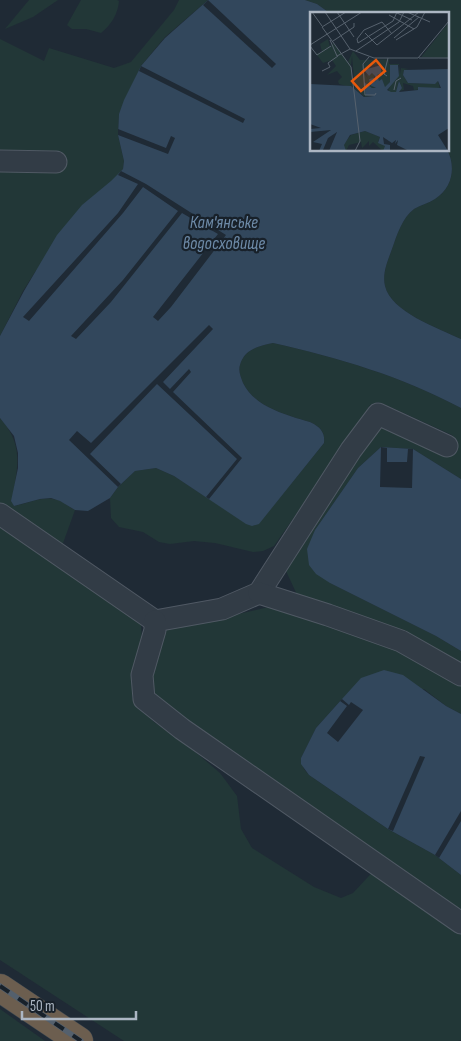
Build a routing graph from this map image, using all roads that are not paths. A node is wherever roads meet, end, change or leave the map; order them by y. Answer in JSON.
{"nodes":[{"id":1,"x":0,"y":161,"type":"edge"},
{"id":2,"x":56,"y":162,"type":"dead end"},
{"id":3,"x":448,"y":446,"type":"dead end"},
{"id":4,"x":0,"y":514,"type":"edge"},
{"id":5,"x":259,"y":593,"type":"junction"},
{"id":6,"x":155,"y":621,"type":"junction"},
{"id":7,"x":461,"y":675,"type":"edge"},
{"id":8,"x":461,"y":923,"type":"edge"},
{"id":9,"x":0,"y":988,"type":"edge"},
{"id":10,"x":79,"y":1041,"type":"edge"}],
"edges":[{"from":1,"to":2,"type":"street"},
{"from":3,"to":5,"type":"street"},
{"from":4,"to":6,"type":"street"},
{"from":5,"to":6,"type":"street"},
{"from":5,"to":7,"type":"street"},
{"from":6,"to":8,"type":"street"},
{"from":9,"to":10,"type":"highway"}]}
